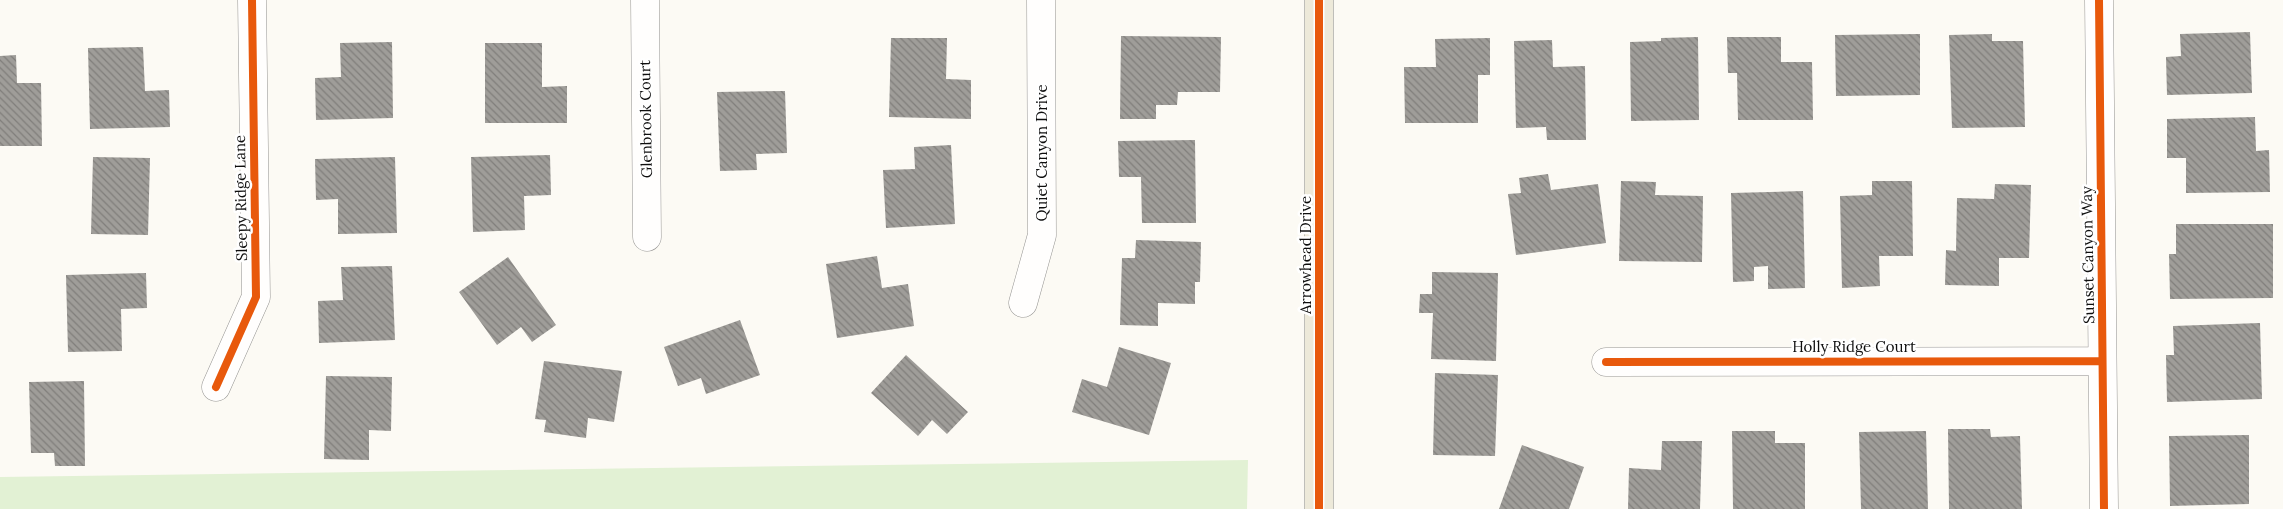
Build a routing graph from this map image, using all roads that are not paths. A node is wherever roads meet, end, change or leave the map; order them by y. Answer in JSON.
{"nodes":[{"id":1,"x":252,"y":0,"type":"edge"},
{"id":2,"x":645,"y":0,"type":"edge"},
{"id":3,"x":1041,"y":0,"type":"edge"},
{"id":4,"x":1319,"y":0,"type":"edge"},
{"id":5,"x":2099,"y":0,"type":"edge"},
{"id":6,"x":647,"y":237,"type":"dead end"},
{"id":7,"x":1023,"y":303,"type":"dead end"},
{"id":8,"x":2102,"y":360,"type":"junction"},
{"id":9,"x":1606,"y":362,"type":"dead end"},
{"id":10,"x":216,"y":387,"type":"dead end"},
{"id":11,"x":1319,"y":509,"type":"edge"},
{"id":12,"x":2104,"y":509,"type":"edge"}],
"edges":[{"from":1,"to":10,"type":"street","name":"Sleepy Ridge Lane"},
{"from":2,"to":6,"type":"street","name":"Glenbrook Court"},
{"from":3,"to":7,"type":"street","name":"Quiet Canyon Drive"},
{"from":4,"to":11,"type":"main road","name":"Arrowhead Drive"},
{"from":5,"to":8,"type":"street","name":"Sunset Canyon Way"},
{"from":8,"to":9,"type":"street","name":"Holly Ridge Court"},
{"from":8,"to":12,"type":"street","name":"Sunset Canyon Way"}]}
